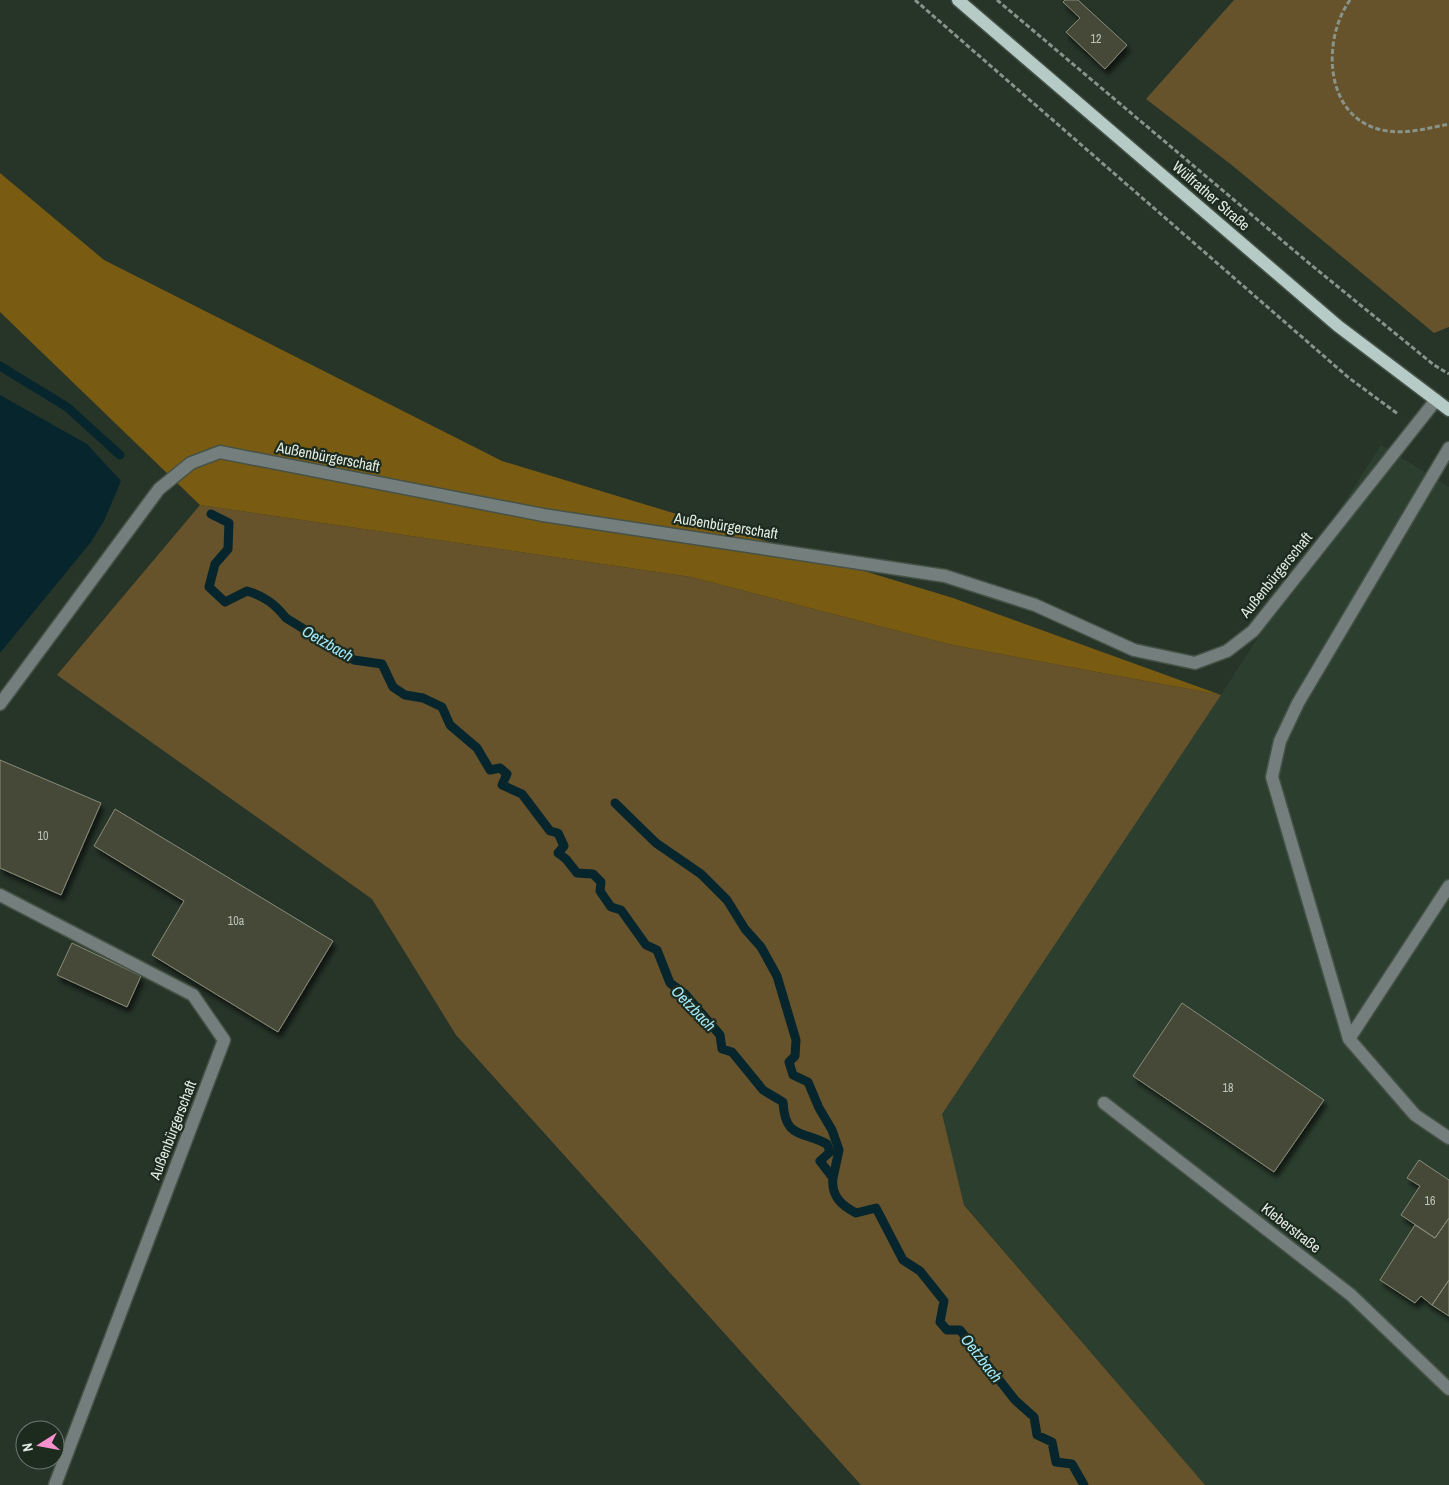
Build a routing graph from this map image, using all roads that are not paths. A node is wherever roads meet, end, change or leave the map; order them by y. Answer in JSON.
{"nodes":[{"id":1,"x":958,"y":0,"type":"edge"},
{"id":2,"x":1436,"y":400,"type":"junction"},
{"id":3,"x":1449,"y":410,"type":"edge"},
{"id":4,"x":1449,"y":448,"type":"edge"},
{"id":5,"x":0,"y":704,"type":"edge"},
{"id":6,"x":1449,"y":886,"type":"edge"},
{"id":7,"x":0,"y":895,"type":"edge"},
{"id":8,"x":1349,"y":1039,"type":"junction"},
{"id":9,"x":1104,"y":1103,"type":"dead end"},
{"id":10,"x":1449,"y":1138,"type":"edge"},
{"id":11,"x":1449,"y":1388,"type":"edge"},
{"id":12,"x":55,"y":1485,"type":"edge"}],
"edges":[{"from":1,"to":2,"type":"main road","name":"Wülfrather Straße"},
{"from":2,"to":3,"type":"main road","name":"Wülfrather Straße"},
{"from":2,"to":5,"type":"street","name":"Außenbürgerschaft"},
{"from":4,"to":8,"type":"street"},
{"from":6,"to":8,"type":"street"},
{"from":7,"to":12,"type":"street","name":"Außenbürgerschaft"},
{"from":8,"to":10,"type":"street"},
{"from":9,"to":11,"type":"street","name":"Kleberstraße"}]}
